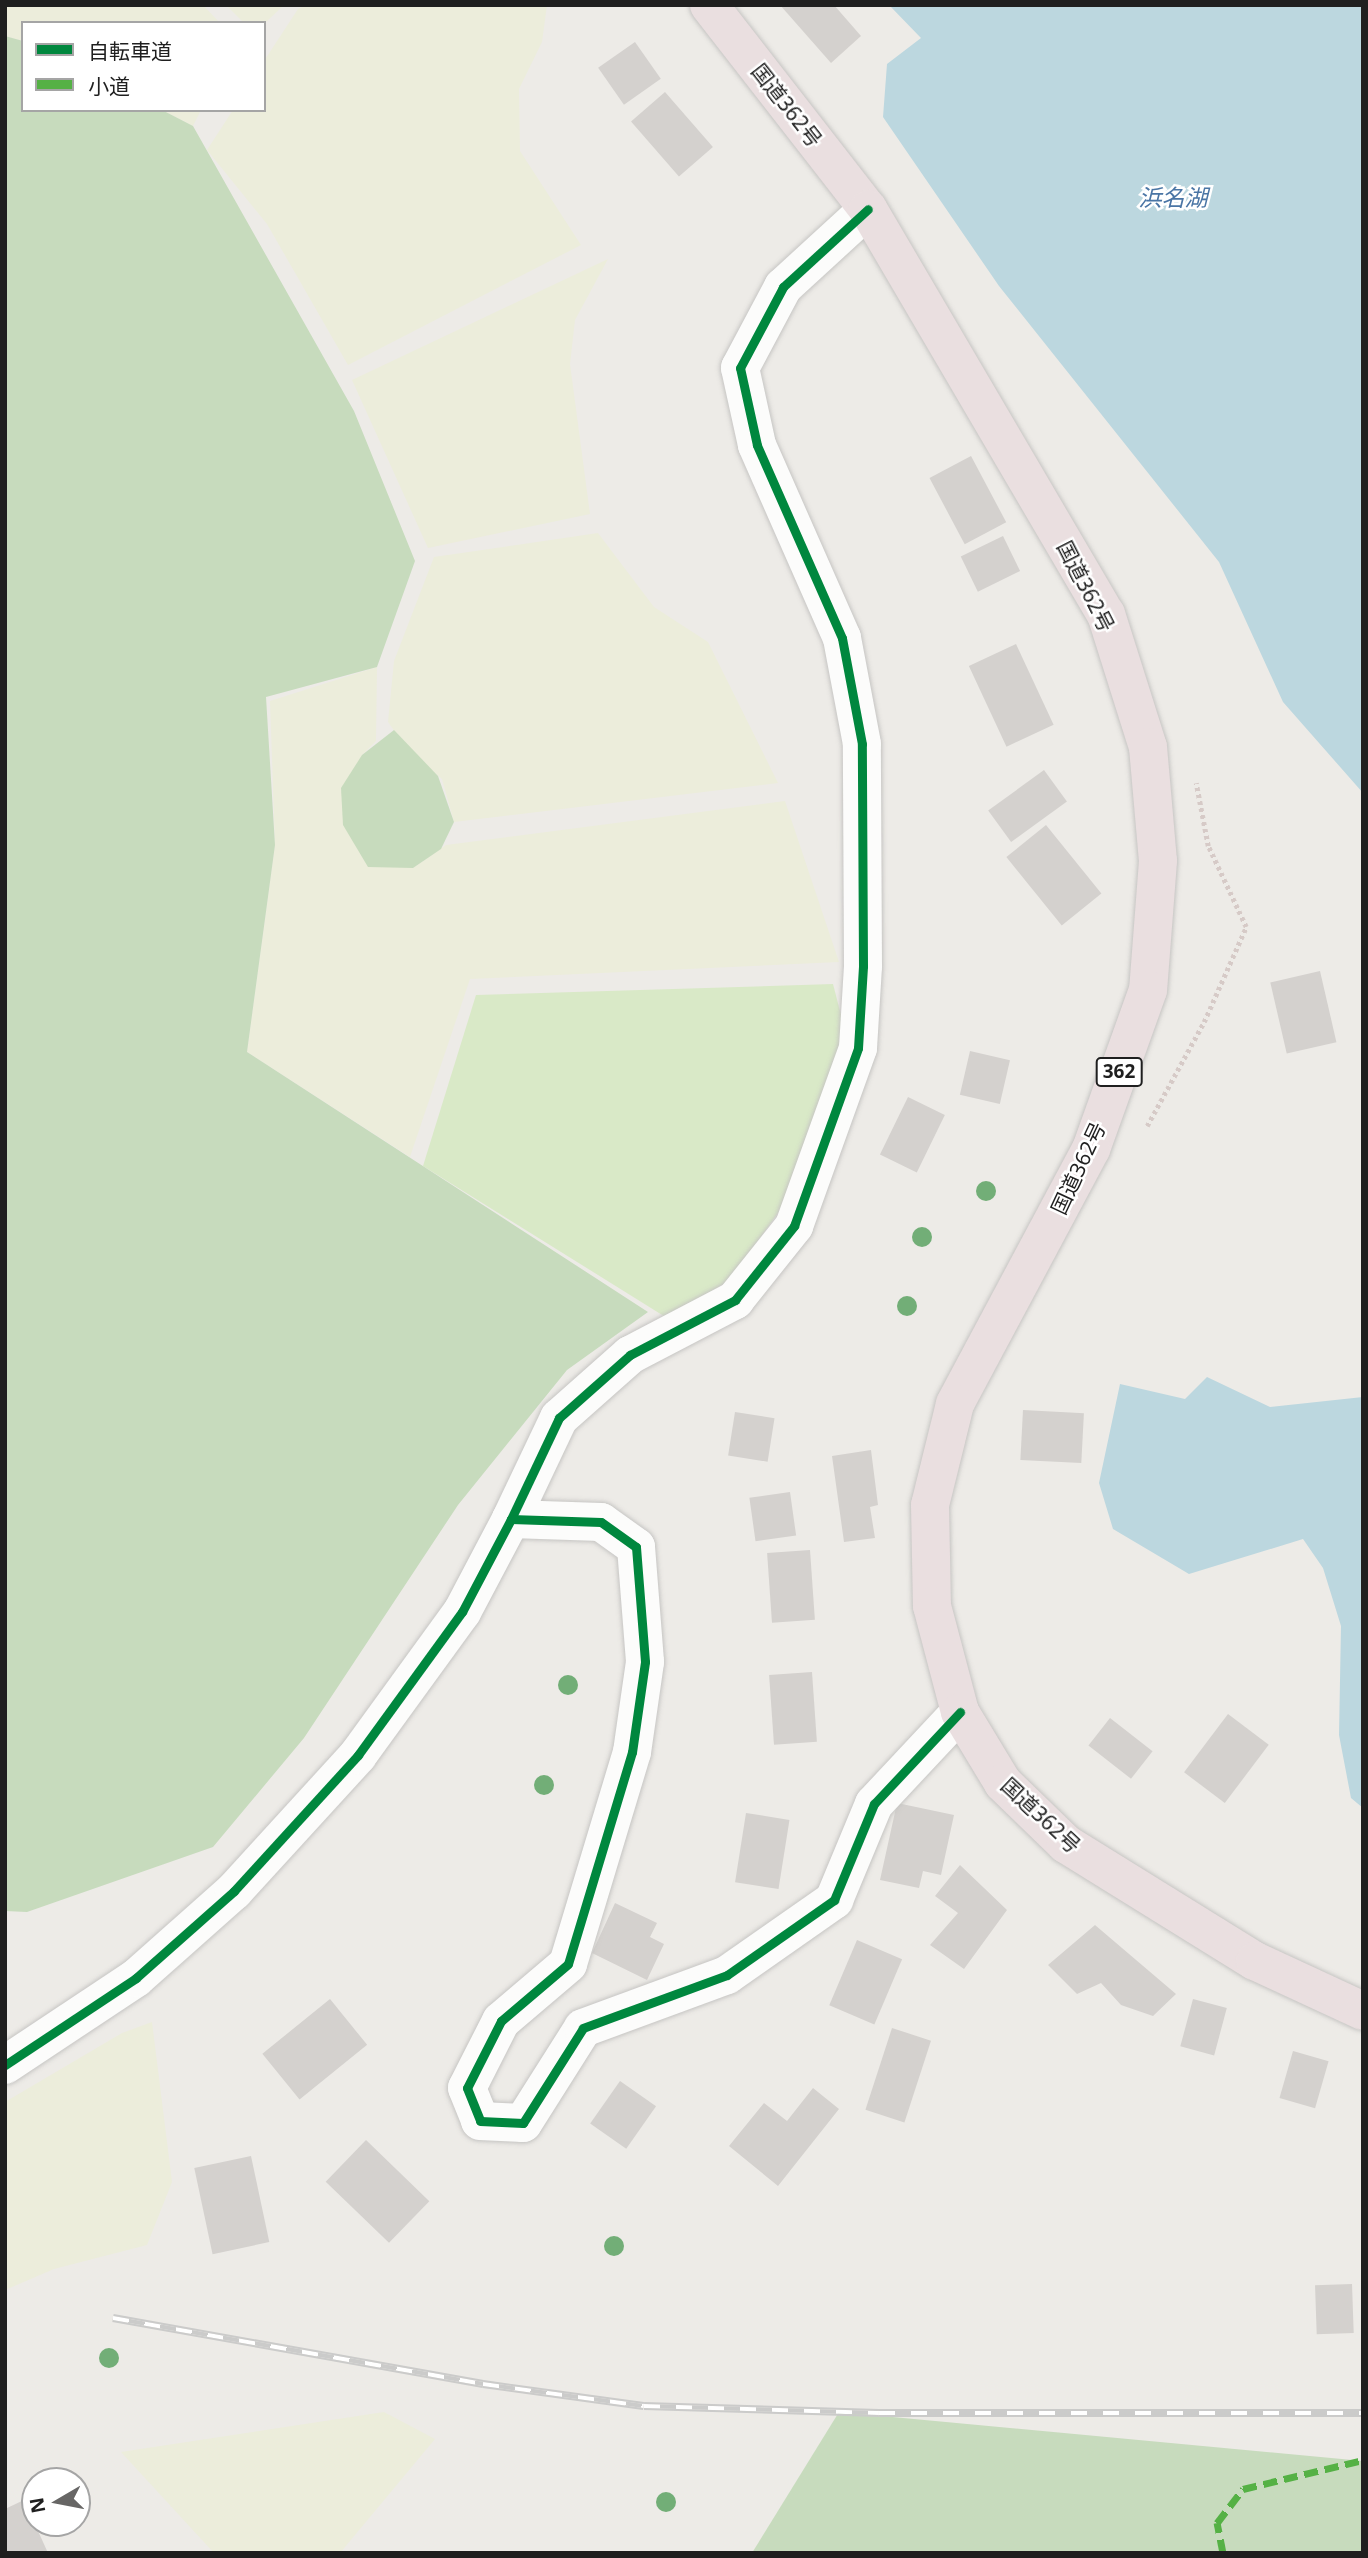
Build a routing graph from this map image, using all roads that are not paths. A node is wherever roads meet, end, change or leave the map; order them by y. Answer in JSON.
{"nodes":[{"id":1,"x":709,"y":5,"type":"edge"},
{"id":2,"x":868,"y":209,"type":"junction"},
{"id":3,"x":511,"y":1519,"type":"junction"},
{"id":4,"x":960,"y":1712,"type":"junction"},
{"id":5,"x":1363,"y":2011,"type":"edge"},
{"id":6,"x":5,"y":2065,"type":"edge"}],
"edges":[{"from":1,"to":2,"type":"highway","name":"国道362号","number":"362"},
{"from":2,"to":3,"type":"street"},
{"from":2,"to":4,"type":"highway","name":"国道362号","number":"362"},
{"from":3,"to":4,"type":"street"},
{"from":3,"to":6,"type":"street"},
{"from":4,"to":5,"type":"highway","name":"国道362号","number":"362"}]}
